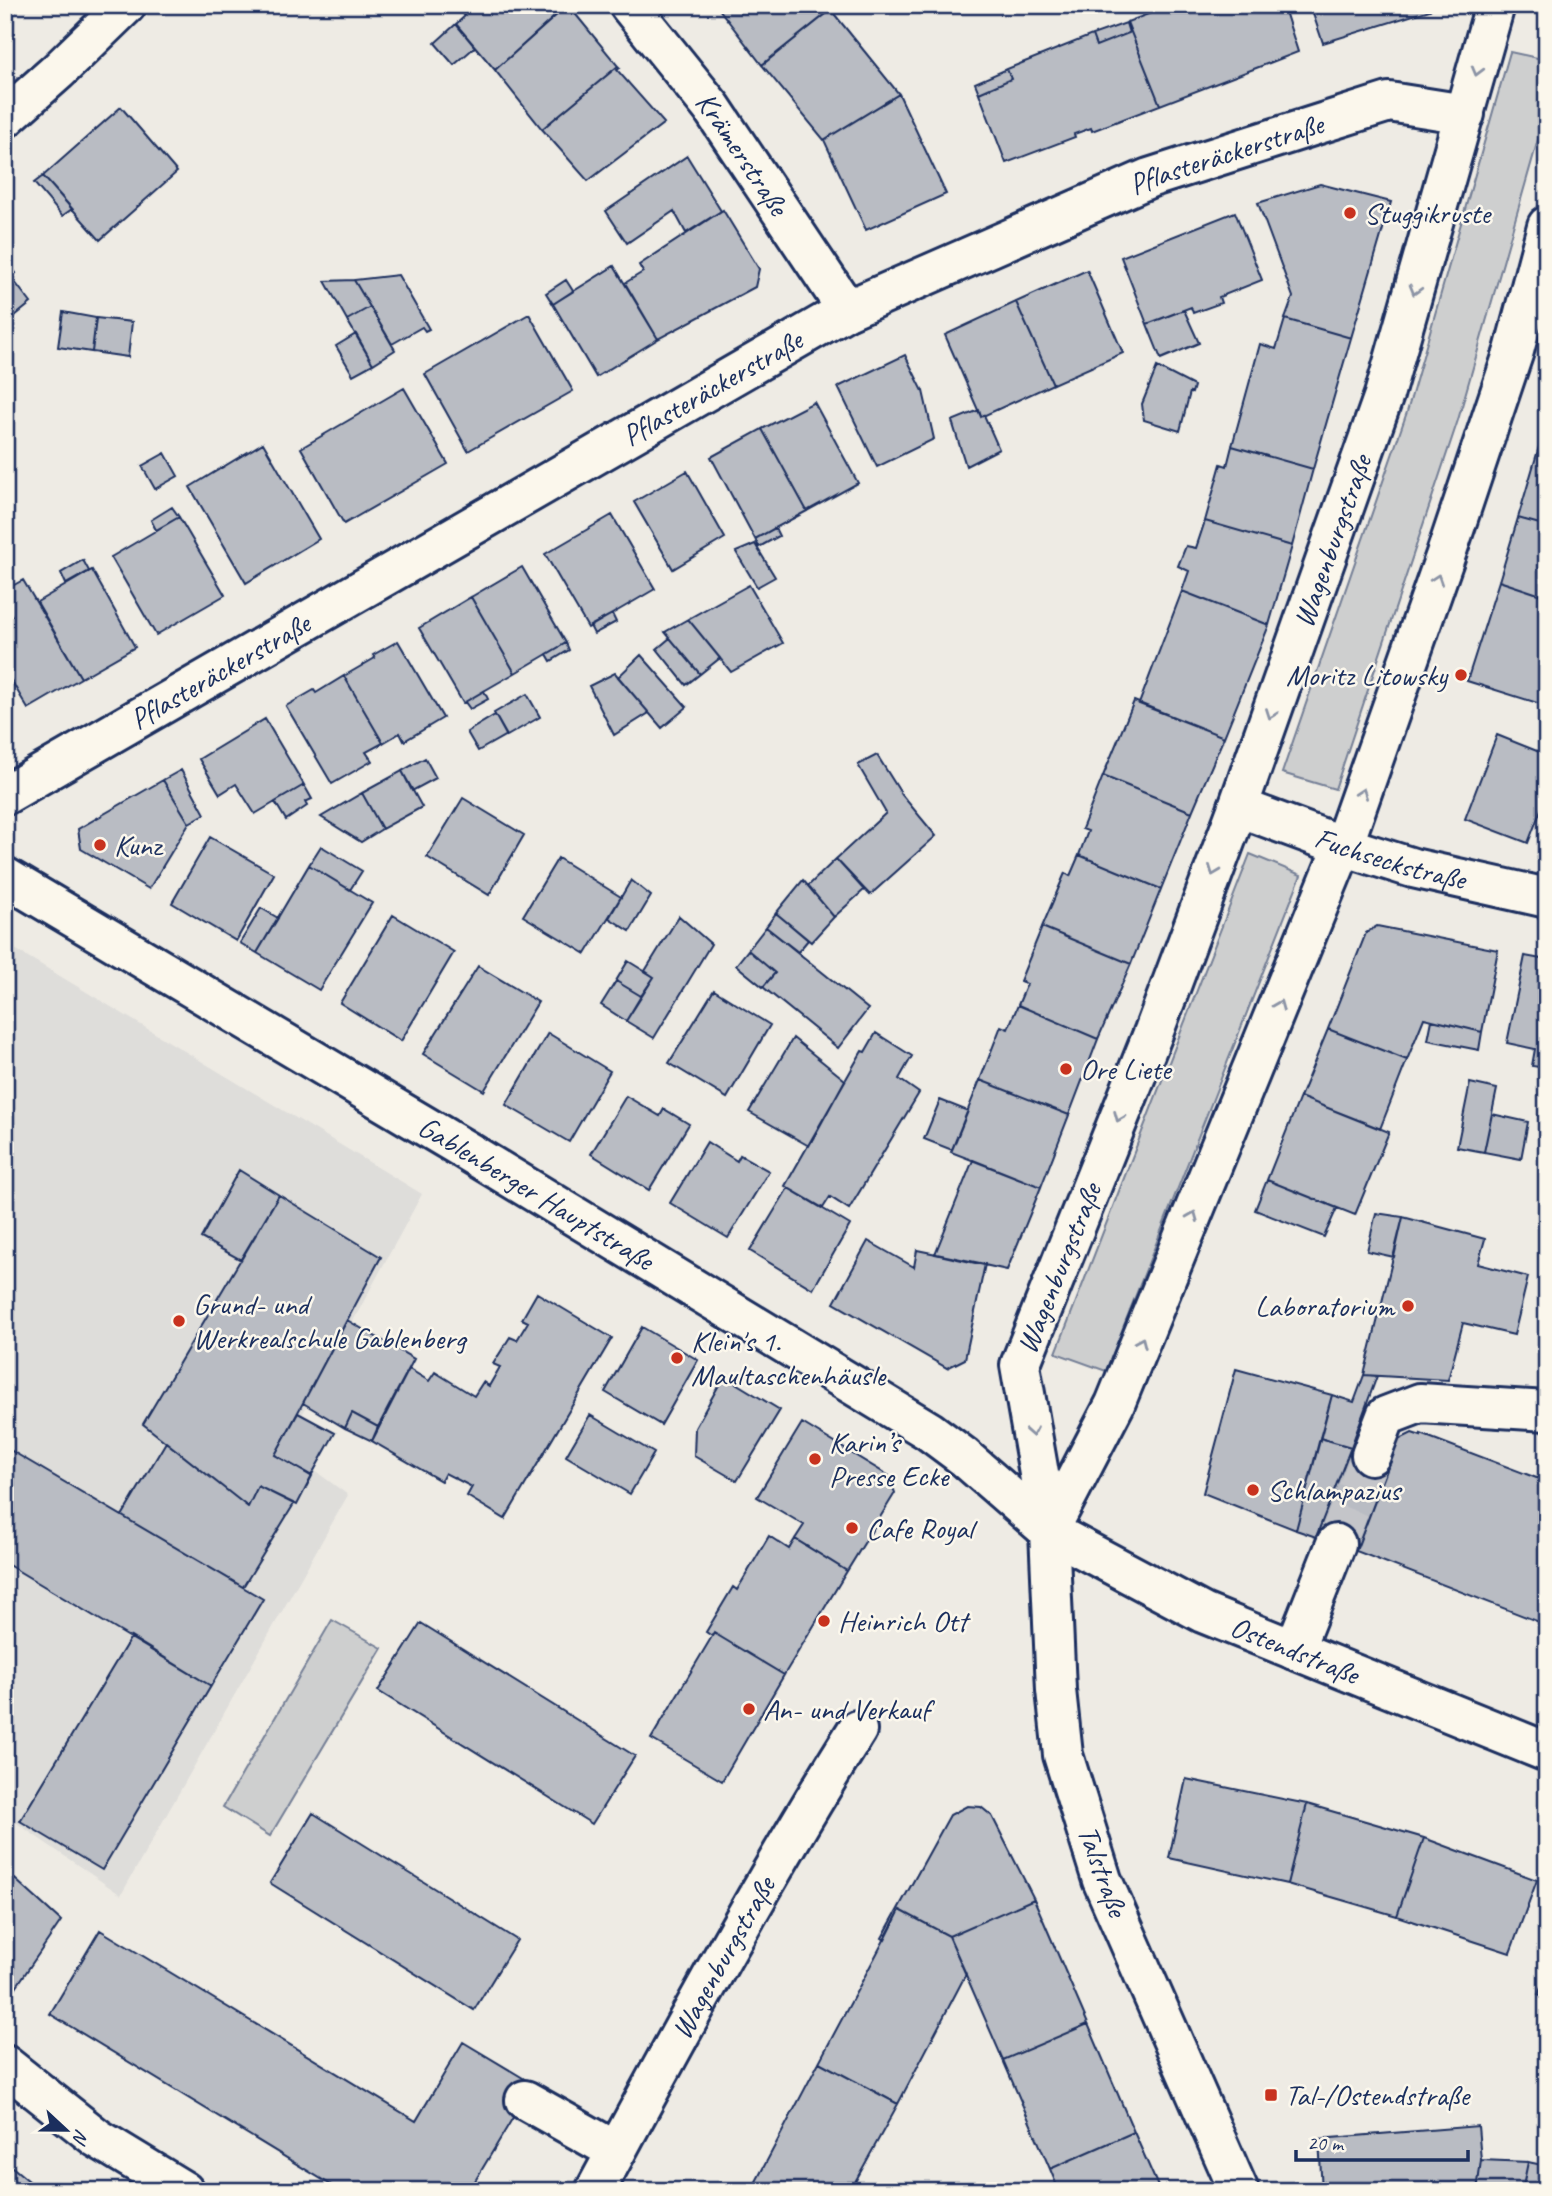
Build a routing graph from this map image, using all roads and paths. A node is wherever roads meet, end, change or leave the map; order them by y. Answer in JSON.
{"nodes":[{"id":1,"x":127,"y":5,"type":"edge"},
{"id":2,"x":629,"y":5,"type":"edge"},
{"id":3,"x":1494,"y":5,"type":"edge"},
{"id":4,"x":1465,"y":114,"type":"junction"},
{"id":5,"x":5,"y":118,"type":"edge"},
{"id":6,"x":1547,"y":226,"type":"edge"},
{"id":7,"x":847,"y":310,"type":"junction"},
{"id":8,"x":5,"y":795,"type":"edge"},
{"id":9,"x":1238,"y":807,"type":"junction"},
{"id":10,"x":1343,"y":846,"type":"junction"},
{"id":11,"x":5,"y":877,"type":"edge"},
{"id":12,"x":1547,"y":898,"type":"edge"},
{"id":13,"x":1547,"y":1410,"type":"edge"},
{"id":14,"x":1371,"y":1455,"type":"tunnel mouth"},
{"id":15,"x":1049,"y":1531,"type":"junction"},
{"id":16,"x":1336,"y":1544,"type":"tunnel mouth"},
{"id":17,"x":1294,"y":1650,"type":"junction"},
{"id":18,"x":857,"y":1730,"type":"dead end"},
{"id":19,"x":1547,"y":1752,"type":"edge"},
{"id":20,"x":5,"y":2065,"type":"edge"},
{"id":21,"x":524,"y":2100,"type":"dead end"},
{"id":22,"x":617,"y":2151,"type":"junction"},
{"id":23,"x":184,"y":2191,"type":"edge"},
{"id":24,"x":595,"y":2191,"type":"edge"},
{"id":25,"x":1239,"y":2191,"type":"edge"}],
"edges":[{"from":1,"to":5,"type":"street"},
{"from":2,"to":7,"type":"street","name":"Krämerstraße"},
{"from":3,"to":4,"type":"street","name":"Wagenburgstraße","one_way":true},
{"from":4,"to":7,"type":"street","name":"Pflasteräckerstraße"},
{"from":4,"to":9,"type":"street","name":"Wagenburgstraße","one_way":true},
{"from":10,"to":6,"type":"street","one_way":true},
{"from":7,"to":8,"type":"street","name":"Pflasteräckerstraße"},
{"from":9,"to":10,"type":"street","name":"Fuchseckstraße"},
{"from":9,"to":15,"type":"street","name":"Wagenburgstraße","one_way":true},
{"from":10,"to":12,"type":"street","name":"Fuchseckstraße"},
{"from":15,"to":10,"type":"street","one_way":true},
{"from":11,"to":15,"type":"street","name":"Gablenberger Hauptstraße"},
{"from":13,"to":14,"type":"street"},
{"from":15,"to":17,"type":"street","name":"Ostendstraße"},
{"from":15,"to":25,"type":"street","name":"Talstraße"},
{"from":16,"to":17,"type":"street"},
{"from":17,"to":19,"type":"street","name":"Ostendstraße"},
{"from":18,"to":22,"type":"street","name":"Wagenburgstraße"},
{"from":20,"to":23,"type":"street"},
{"from":21,"to":22,"type":"street"},
{"from":22,"to":24,"type":"street","name":"Wagenburgstraße"}]}
